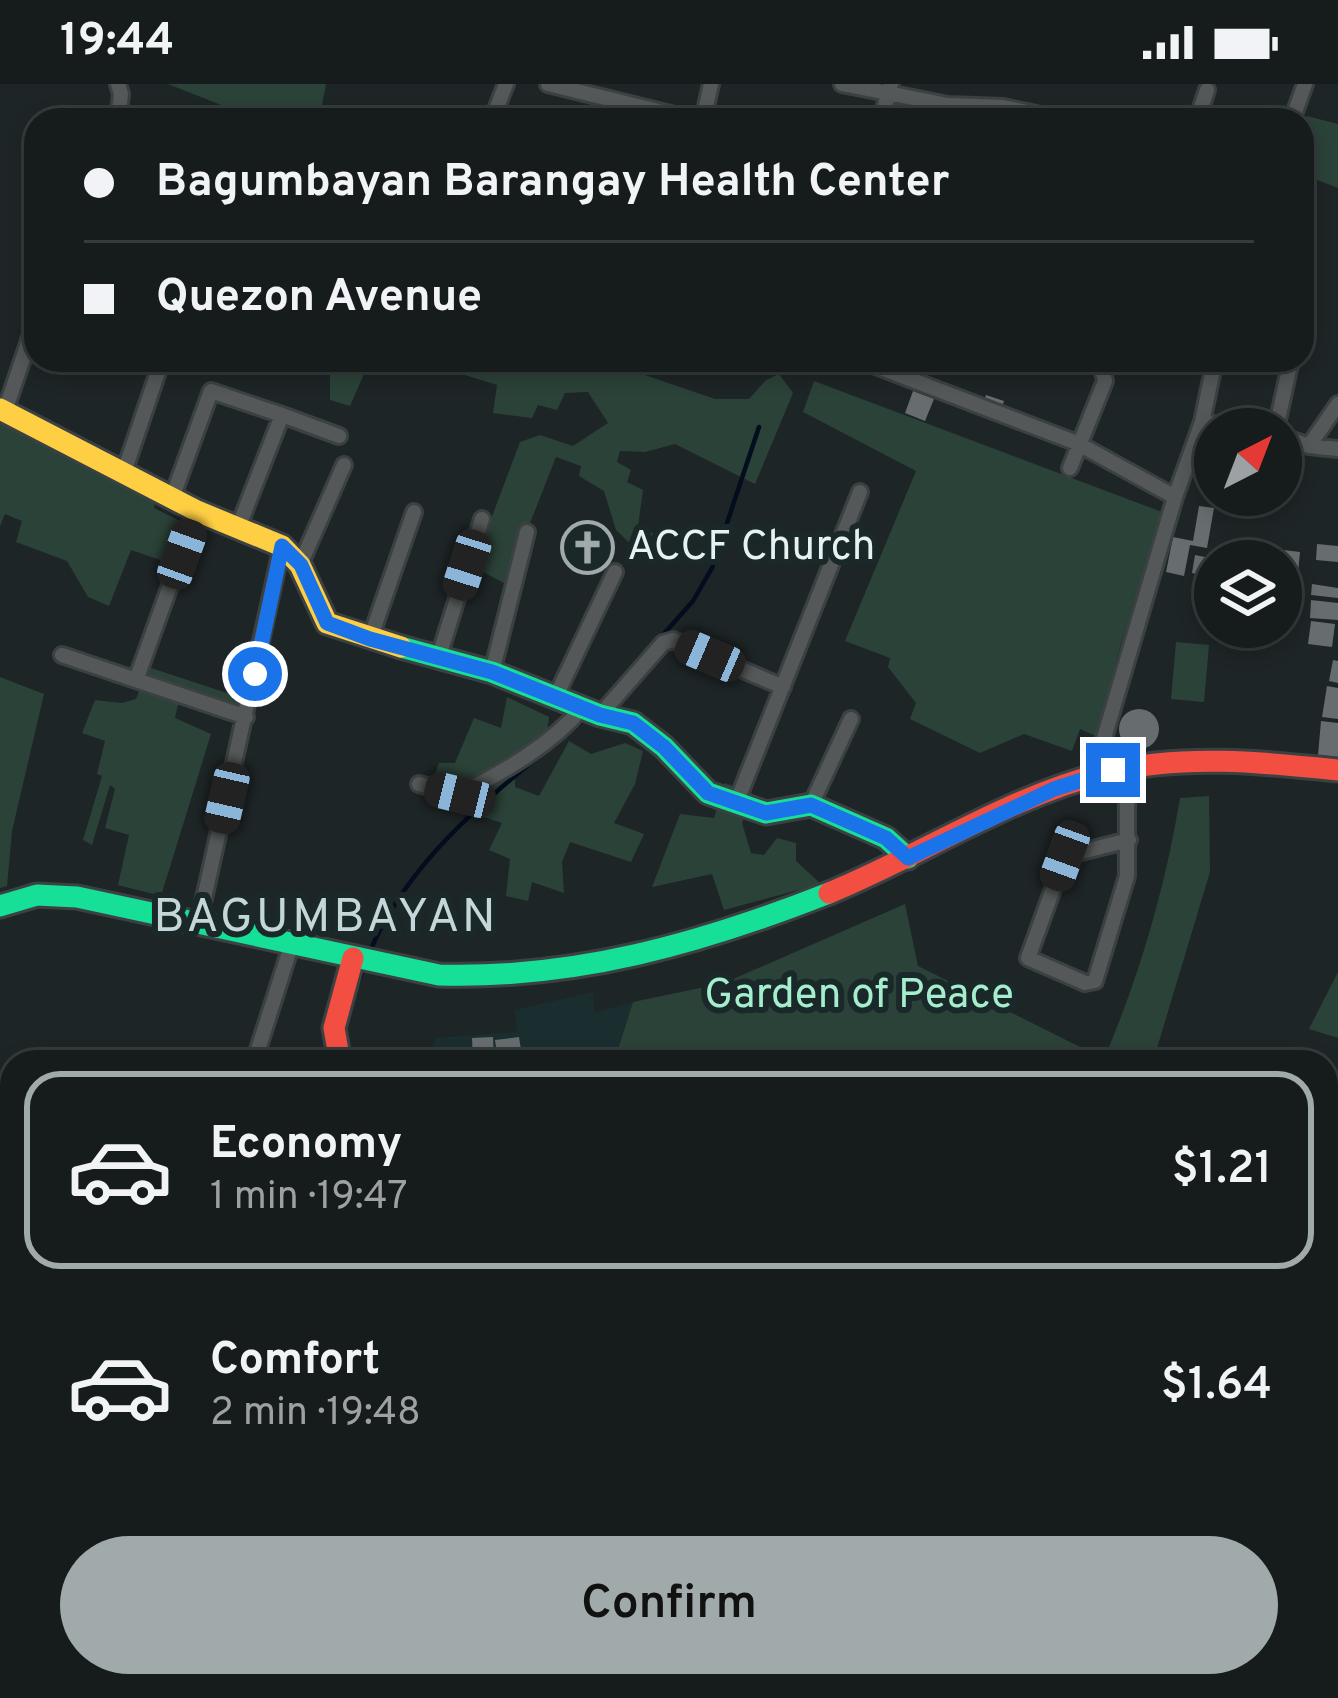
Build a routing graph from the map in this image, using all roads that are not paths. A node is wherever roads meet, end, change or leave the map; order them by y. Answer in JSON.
{"nodes":[{"id":1,"x":548,"y":84,"type":"edge"},
{"id":2,"x":842,"y":84,"type":"edge"},
{"id":3,"x":890,"y":90,"type":"edge"},
{"id":4,"x":1208,"y":90,"type":"dead end"},
{"id":5,"x":649,"y":108,"type":"edge"},
{"id":6,"x":1007,"y":108,"type":"edge"},
{"id":7,"x":1201,"y":108,"type":"edge"},
{"id":8,"x":24,"y":352,"type":"edge"},
{"id":9,"x":158,"y":372,"type":"edge"},
{"id":10,"x":891,"y":372,"type":"edge"},
{"id":11,"x":1103,"y":372,"type":"edge"},
{"id":12,"x":1212,"y":372,"type":"edge"},
{"id":13,"x":1289,"y":372,"type":"edge"},
{"id":14,"x":1338,"y":404,"type":"edge"},
{"id":15,"x":1205,"y":408,"type":"edge"},
{"id":16,"x":1283,"y":408,"type":"edge"},
{"id":17,"x":2,"y":410,"type":"edge"},
{"id":18,"x":282,"y":416,"type":"junction"},
{"id":19,"x":338,"y":436,"type":"dead end"},
{"id":20,"x":1077,"y":443,"type":"junction"},
{"id":21,"x":1302,"y":443,"type":"edge"},
{"id":22,"x":1194,"y":444,"type":"edge"},
{"id":23,"x":1309,"y":446,"type":"junction"},
{"id":24,"x":1338,"y":449,"type":"edge"},
{"id":25,"x":344,"y":466,"type":"dead end"},
{"id":26,"x":1070,"y":468,"type":"dead end"},
{"id":27,"x":124,"y":472,"type":"junction"},
{"id":28,"x":860,"y":492,"type":"dead end"},
{"id":29,"x":1175,"y":497,"type":"junction"},
{"id":30,"x":172,"y":498,"type":"junction"},
{"id":31,"x":196,"y":511,"type":"junction"},
{"id":32,"x":414,"y":512,"type":"dead end"},
{"id":33,"x":482,"y":519,"type":"dead end"},
{"id":34,"x":238,"y":528,"type":"junction"},
{"id":35,"x":527,"y":532,"type":"dead end"},
{"id":36,"x":282,"y":546,"type":"junction"},
{"id":37,"x":301,"y":565,"type":"junction"},
{"id":38,"x":615,"y":572,"type":"dead end"},
{"id":39,"x":370,"y":639,"type":"junction"},
{"id":40,"x":62,"y":655,"type":"dead end"},
{"id":41,"x":439,"y":656,"type":"junction"},
{"id":42,"x":492,"y":672,"type":"junction"},
{"id":43,"x":136,"y":680,"type":"junction"},
{"id":44,"x":782,"y":686,"type":"junction"},
{"id":45,"x":556,"y":696,"type":"junction"},
{"id":46,"x":592,"y":711,"type":"junction"},
{"id":47,"x":245,"y":717,"type":"junction"},
{"id":48,"x":851,"y":719,"type":"dead end"},
{"id":49,"x":1127,"y":768,"type":"junction"},
{"id":50,"x":1338,"y":770,"type":"edge"},
{"id":51,"x":1093,"y":776,"type":"junction"},
{"id":52,"x":419,"y":784,"type":"dead end"},
{"id":53,"x":737,"y":801,"type":"junction"},
{"id":54,"x":811,"y":805,"type":"junction"},
{"id":55,"x":1129,"y":840,"type":"junction"},
{"id":56,"x":908,"y":858,"type":"junction"},
{"id":57,"x":0,"y":906,"type":"edge"},
{"id":58,"x":199,"y":921,"type":"junction"},
{"id":59,"x":292,"y":943,"type":"junction"},
{"id":60,"x":353,"y":958,"type":"junction"},
{"id":61,"x":258,"y":1050,"type":"edge"},
{"id":62,"x":338,"y":1050,"type":"edge"}],
"edges":[{"from":1,"to":5,"type":"street"},
{"from":2,"to":3,"type":"street"},
{"from":3,"to":6,"type":"street"},
{"from":4,"to":7,"type":"street"},
{"from":8,"to":17,"type":"street"},
{"from":9,"to":27,"type":"street"},
{"from":10,"to":20,"type":"street"},
{"from":11,"to":20,"type":"street"},
{"from":12,"to":15,"type":"street"},
{"from":13,"to":16,"type":"street"},
{"from":14,"to":23,"type":"street"},
{"from":17,"to":27,"type":"main road"},
{"from":18,"to":19,"type":"street"},
{"from":18,"to":30,"type":"street"},
{"from":18,"to":34,"type":"street"},
{"from":20,"to":26,"type":"street"},
{"from":20,"to":29,"type":"street"},
{"from":21,"to":23,"type":"street"},
{"from":22,"to":29,"type":"street"},
{"from":23,"to":24,"type":"street"},
{"from":25,"to":37,"type":"street"},
{"from":27,"to":30,"type":"main road"},
{"from":28,"to":44,"type":"street"},
{"from":29,"to":51,"type":"street"},
{"from":30,"to":31,"type":"main road"},
{"from":31,"to":34,"type":"main road"},
{"from":31,"to":43,"type":"street"},
{"from":32,"to":39,"type":"street"},
{"from":33,"to":41,"type":"street"},
{"from":34,"to":36,"type":"main road"},
{"from":35,"to":42,"type":"street"},
{"from":36,"to":37,"type":"main road"},
{"from":36,"to":47,"type":"street"},
{"from":37,"to":39,"type":"main road"},
{"from":38,"to":45,"type":"street"},
{"from":39,"to":41,"type":"main road"},
{"from":40,"to":43,"type":"street"},
{"from":41,"to":42,"type":"main road"},
{"from":42,"to":45,"type":"main road"},
{"from":43,"to":47,"type":"street"},
{"from":44,"to":46,"type":"street"},
{"from":44,"to":53,"type":"street"},
{"from":45,"to":46,"type":"main road"},
{"from":46,"to":52,"type":"street"},
{"from":46,"to":53,"type":"main road"},
{"from":47,"to":58,"type":"street"},
{"from":48,"to":54,"type":"street"},
{"from":49,"to":50,"type":"main road"},
{"from":49,"to":51,"type":"main road"},
{"from":49,"to":55,"type":"street"},
{"from":51,"to":56,"type":"main road"},
{"from":53,"to":54,"type":"main road"},
{"from":54,"to":56,"type":"main road"},
{"from":55,"to":55,"type":"street"},
{"from":56,"to":60,"type":"main road"},
{"from":57,"to":58,"type":"main road"},
{"from":58,"to":59,"type":"main road"},
{"from":59,"to":60,"type":"main road"},
{"from":59,"to":61,"type":"street"},
{"from":60,"to":62,"type":"main road"}]}
